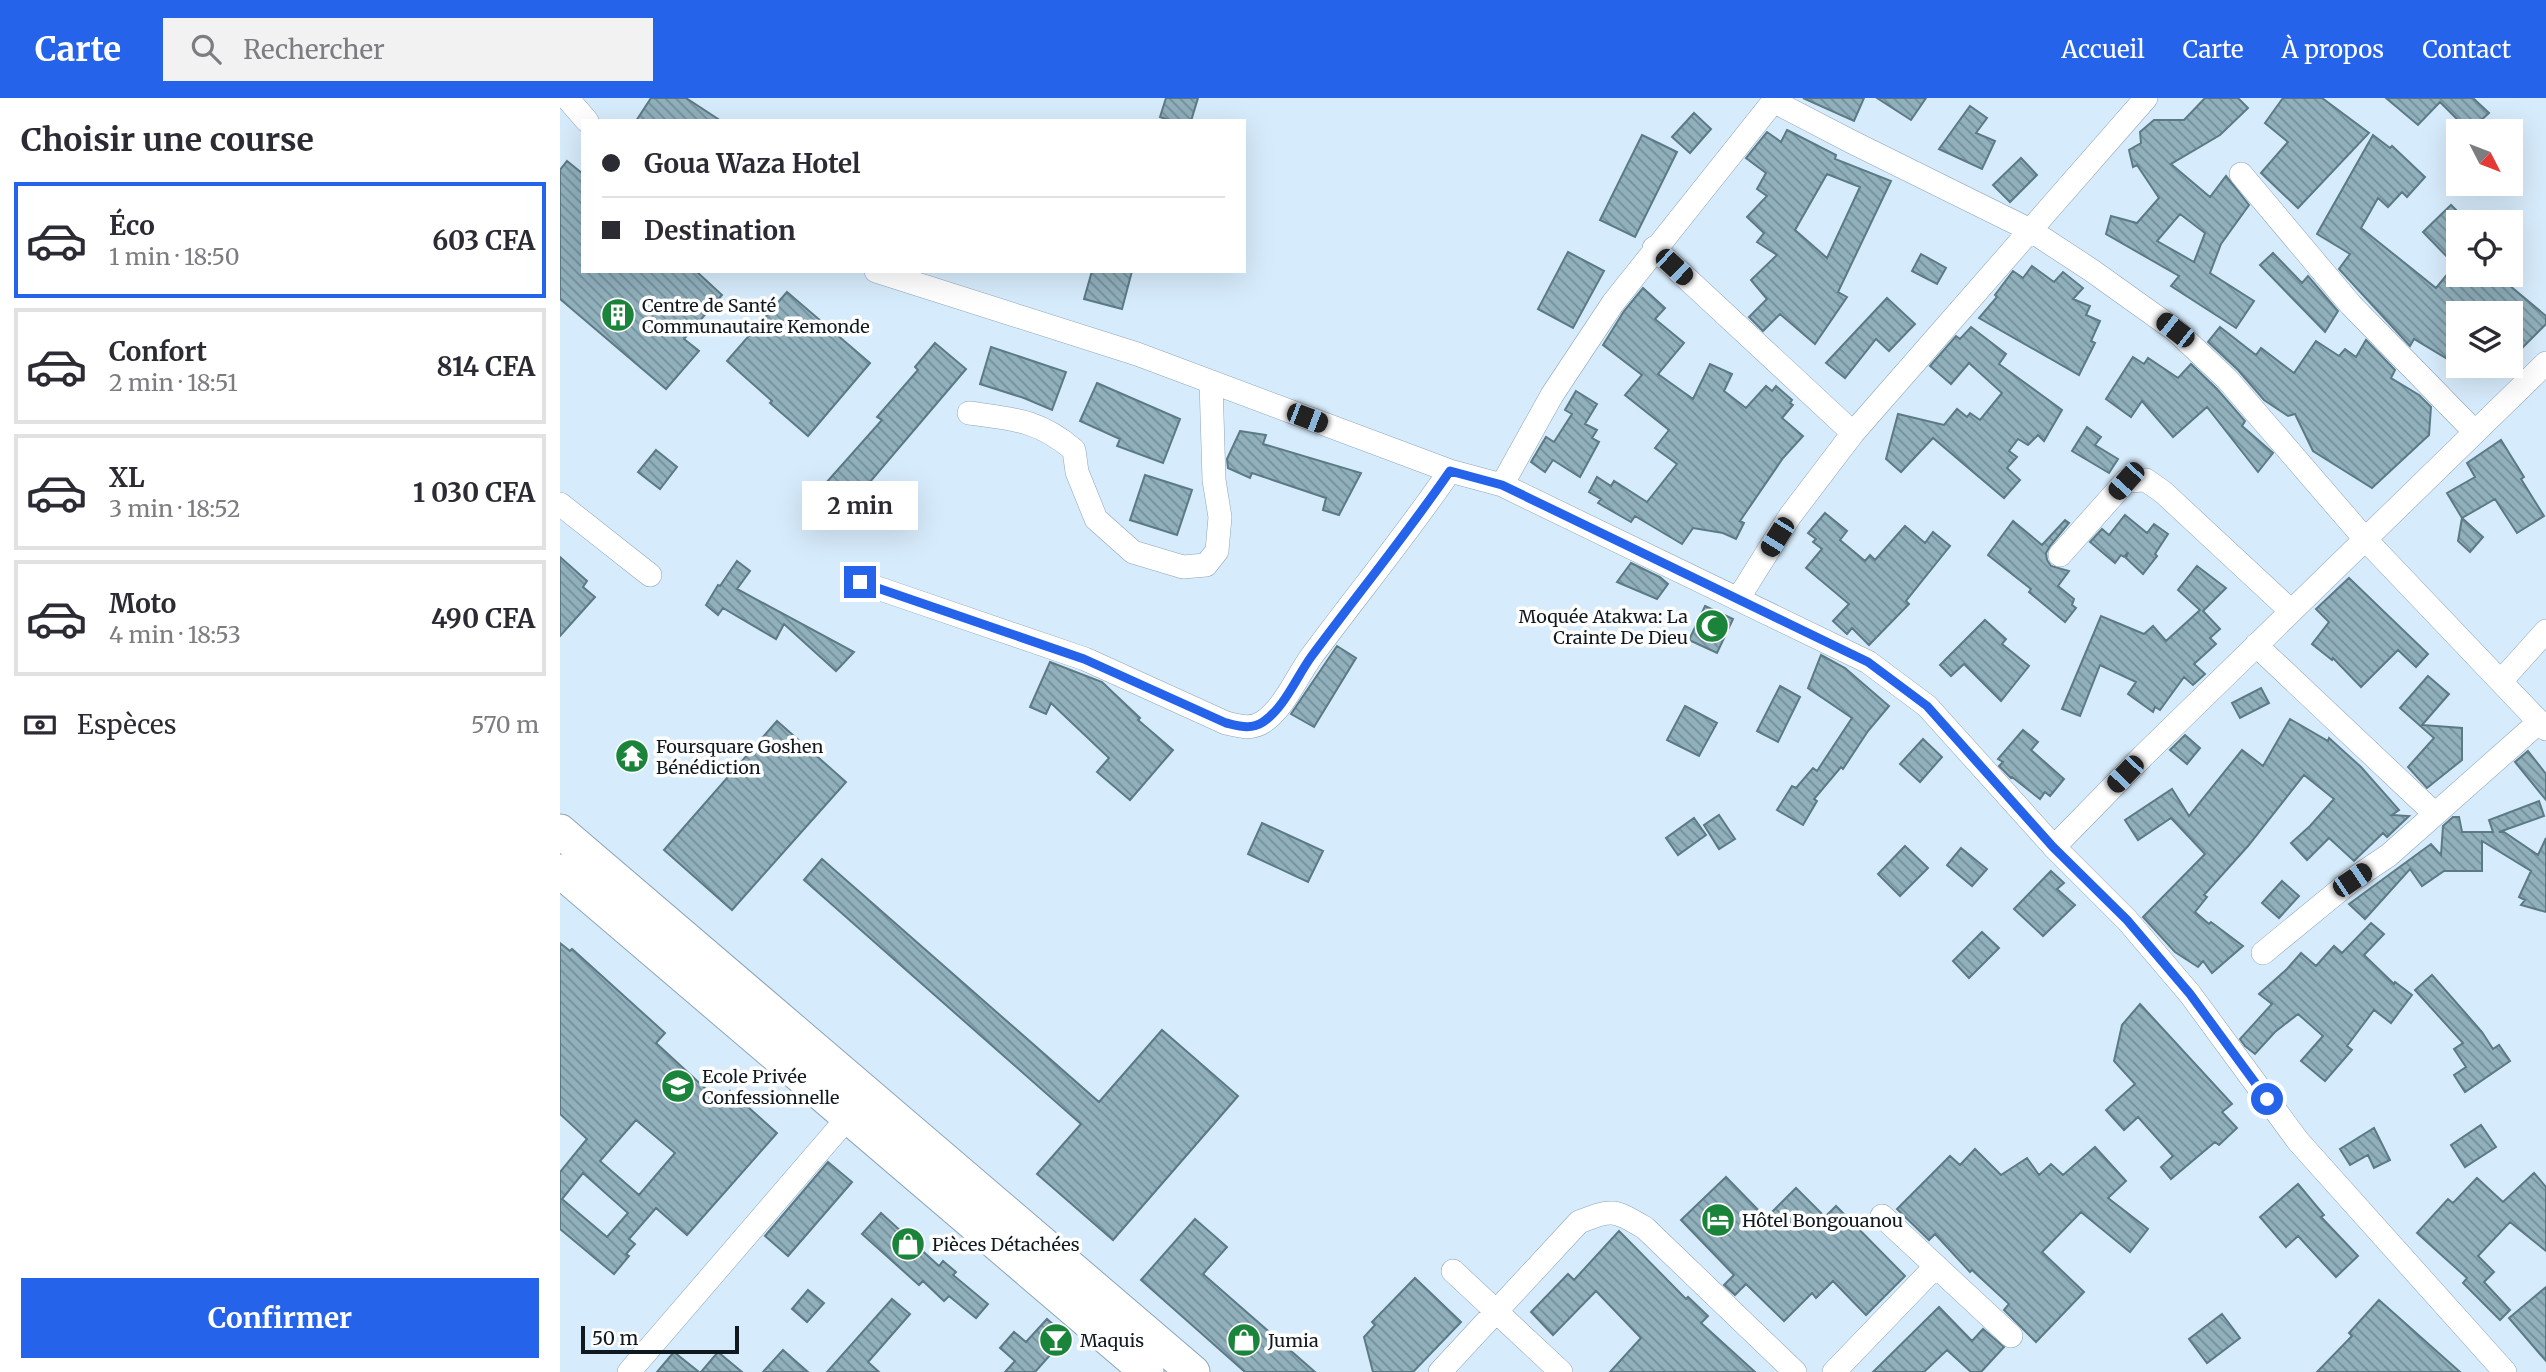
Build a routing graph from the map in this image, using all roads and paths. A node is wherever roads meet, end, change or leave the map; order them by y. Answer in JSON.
{"nodes":[{"id":1,"x":567,"y":98,"type":"edge"},
{"id":2,"x":2146,"y":98,"type":"edge"},
{"id":3,"x":1775,"y":99,"type":"edge"},
{"id":4,"x":585,"y":119,"type":"edge"},
{"id":5,"x":2241,"y":174,"type":"dead end"},
{"id":6,"x":2029,"y":230,"type":"junction"},
{"id":7,"x":1654,"y":248,"type":"junction"},
{"id":8,"x":882,"y":273,"type":"edge"},
{"id":9,"x":2546,"y":363,"type":"edge"},
{"id":10,"x":1211,"y":382,"type":"junction"},
{"id":11,"x":969,"y":413,"type":"dead end"},
{"id":12,"x":2474,"y":432,"type":"junction"},
{"id":13,"x":1853,"y":433,"type":"junction"},
{"id":14,"x":1450,"y":471,"type":"junction"},
{"id":15,"x":1502,"y":485,"type":"junction"},
{"id":16,"x":560,"y":504,"type":"edge"},
{"id":17,"x":2365,"y":539,"type":"junction"},
{"id":18,"x":2060,"y":555,"type":"dead end"},
{"id":19,"x":650,"y":575,"type":"dead end"},
{"id":20,"x":860,"y":582,"type":"dead end"},
{"id":21,"x":1738,"y":599,"type":"junction"},
{"id":22,"x":2291,"y":611,"type":"junction"},
{"id":23,"x":2546,"y":631,"type":"edge"},
{"id":24,"x":2256,"y":645,"type":"junction"},
{"id":25,"x":2502,"y":680,"type":"junction"},
{"id":26,"x":2543,"y":725,"type":"edge"},
{"id":27,"x":2435,"y":814,"type":"junction"},
{"id":28,"x":560,"y":831,"type":"edge"},
{"id":29,"x":2053,"y":847,"type":"junction"},
{"id":30,"x":560,"y":871,"type":"edge"},
{"id":31,"x":2263,"y":953,"type":"dead end"},
{"id":32,"x":858,"y":1106,"type":"junction"},
{"id":33,"x":1882,"y":1216,"type":"dead end"},
{"id":34,"x":1936,"y":1266,"type":"junction"},
{"id":35,"x":1453,"y":1271,"type":"dead end"},
{"id":36,"x":1495,"y":1313,"type":"junction"},
{"id":37,"x":2011,"y":1336,"type":"dead end"},
{"id":38,"x":629,"y":1372,"type":"edge"},
{"id":39,"x":1147,"y":1372,"type":"edge"},
{"id":40,"x":1193,"y":1372,"type":"edge"},
{"id":41,"x":1440,"y":1372,"type":"edge"},
{"id":42,"x":1560,"y":1372,"type":"edge"},
{"id":43,"x":1795,"y":1372,"type":"edge"},
{"id":44,"x":1834,"y":1372,"type":"edge"},
{"id":45,"x":2505,"y":1372,"type":"edge"}],
"edges":[{"from":1,"to":4,"type":"street"},
{"from":2,"to":6,"type":"street"},
{"from":3,"to":6,"type":"street"},
{"from":3,"to":7,"type":"street"},
{"from":5,"to":12,"type":"street"},
{"from":6,"to":13,"type":"street"},
{"from":6,"to":17,"type":"street"},
{"from":7,"to":13,"type":"street"},
{"from":7,"to":15,"type":"street"},
{"from":8,"to":10,"type":"street"},
{"from":9,"to":12,"type":"street"},
{"from":10,"to":11,"type":"street"},
{"from":10,"to":14,"type":"street"},
{"from":12,"to":17,"type":"street"},
{"from":13,"to":21,"type":"street"},
{"from":14,"to":15,"type":"street"},
{"from":14,"to":20,"type":"street"},
{"from":15,"to":21,"type":"street"},
{"from":16,"to":19,"type":"street"},
{"from":17,"to":22,"type":"street"},
{"from":17,"to":25,"type":"street"},
{"from":18,"to":22,"type":"street"},
{"from":21,"to":29,"type":"street"},
{"from":22,"to":24,"type":"street"},
{"from":23,"to":25,"type":"street"},
{"from":24,"to":27,"type":"street"},
{"from":24,"to":29,"type":"street"},
{"from":25,"to":26,"type":"street"},
{"from":26,"to":27,"type":"street"},
{"from":27,"to":31,"type":"street"},
{"from":28,"to":32,"type":"main road"},
{"from":29,"to":45,"type":"street"},
{"from":30,"to":32,"type":"main road"},
{"from":32,"to":38,"type":"street"},
{"from":32,"to":39,"type":"main road"},
{"from":32,"to":40,"type":"main road"},
{"from":33,"to":34,"type":"street"},
{"from":34,"to":37,"type":"street"},
{"from":34,"to":44,"type":"street"},
{"from":35,"to":36,"type":"street"},
{"from":36,"to":41,"type":"street"},
{"from":36,"to":42,"type":"street"},
{"from":36,"to":43,"type":"street"}]}
